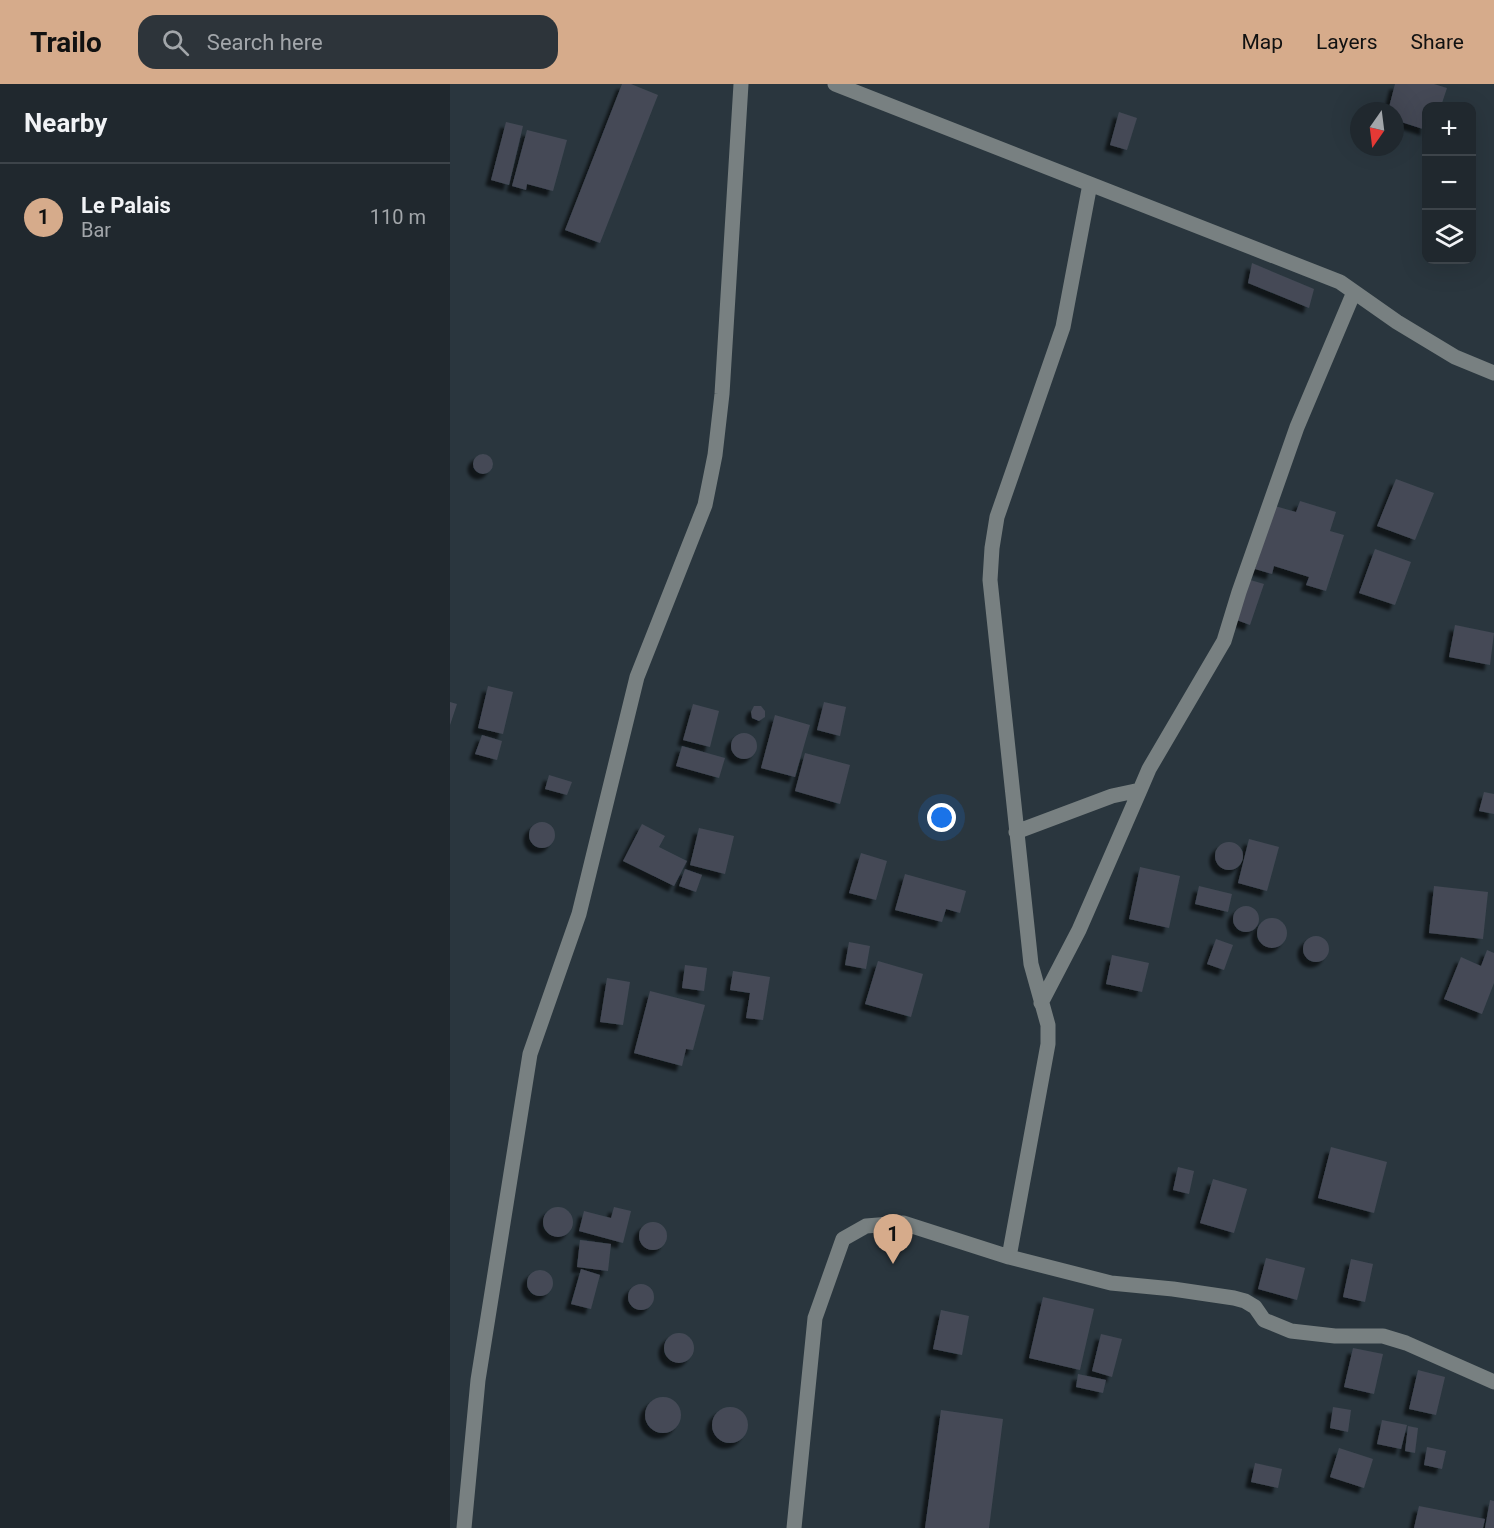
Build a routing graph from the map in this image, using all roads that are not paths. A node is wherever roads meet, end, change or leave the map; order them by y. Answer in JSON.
{"nodes":[{"id":1,"x":741,"y":84,"type":"edge"},
{"id":2,"x":835,"y":84,"type":"edge"},
{"id":3,"x":1090,"y":184,"type":"junction"},
{"id":4,"x":1354,"y":292,"type":"junction"},
{"id":5,"x":1494,"y":374,"type":"edge"},
{"id":6,"x":1140,"y":790,"type":"junction"},
{"id":7,"x":1016,"y":832,"type":"junction"},
{"id":8,"x":1041,"y":1003,"type":"junction"},
{"id":9,"x":1009,"y":1257,"type":"junction"},
{"id":10,"x":1494,"y":1382,"type":"edge"},
{"id":11,"x":464,"y":1528,"type":"edge"},
{"id":12,"x":794,"y":1528,"type":"edge"}],
"edges":[{"from":1,"to":11,"type":"street"},
{"from":2,"to":3,"type":"street"},
{"from":3,"to":4,"type":"street"},
{"from":3,"to":7,"type":"street"},
{"from":4,"to":5,"type":"street"},
{"from":4,"to":6,"type":"street"},
{"from":6,"to":7,"type":"street"},
{"from":6,"to":8,"type":"street"},
{"from":7,"to":8,"type":"street"},
{"from":8,"to":9,"type":"street"},
{"from":9,"to":10,"type":"street"},
{"from":9,"to":12,"type":"street"}]}
